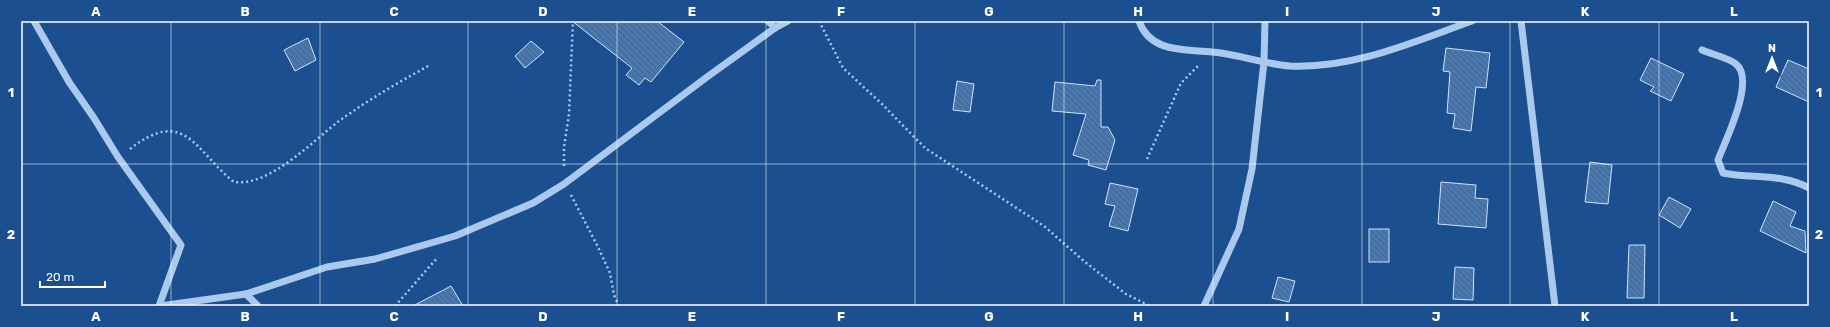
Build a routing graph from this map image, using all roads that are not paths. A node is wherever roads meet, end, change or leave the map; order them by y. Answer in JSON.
{"nodes":[{"id":1,"x":34,"y":21,"type":"edge"},
{"id":2,"x":768,"y":21,"type":"edge"},
{"id":3,"x":788,"y":21,"type":"edge"},
{"id":4,"x":1139,"y":21,"type":"edge"},
{"id":5,"x":1265,"y":21,"type":"edge"},
{"id":6,"x":1472,"y":21,"type":"edge"},
{"id":7,"x":1521,"y":21,"type":"edge"},
{"id":8,"x":775,"y":28,"type":"junction"},
{"id":9,"x":1702,"y":50,"type":"dead end"},
{"id":10,"x":1264,"y":62,"type":"junction"},
{"id":11,"x":1809,"y":188,"type":"edge"},
{"id":12,"x":246,"y":294,"type":"junction"},
{"id":13,"x":160,"y":306,"type":"edge"},
{"id":14,"x":252,"y":306,"type":"edge"},
{"id":15,"x":258,"y":306,"type":"edge"},
{"id":16,"x":1204,"y":306,"type":"edge"},
{"id":17,"x":1555,"y":306,"type":"edge"}],
"edges":[{"from":1,"to":13,"type":"street"},
{"from":2,"to":8,"type":"street"},
{"from":3,"to":8,"type":"street"},
{"from":4,"to":10,"type":"street"},
{"from":5,"to":10,"type":"street"},
{"from":6,"to":10,"type":"street"},
{"from":7,"to":17,"type":"street"},
{"from":8,"to":12,"type":"street"},
{"from":9,"to":11,"type":"street"},
{"from":10,"to":16,"type":"street"},
{"from":12,"to":13,"type":"street"},
{"from":12,"to":14,"type":"street"},
{"from":12,"to":15,"type":"street"}]}
